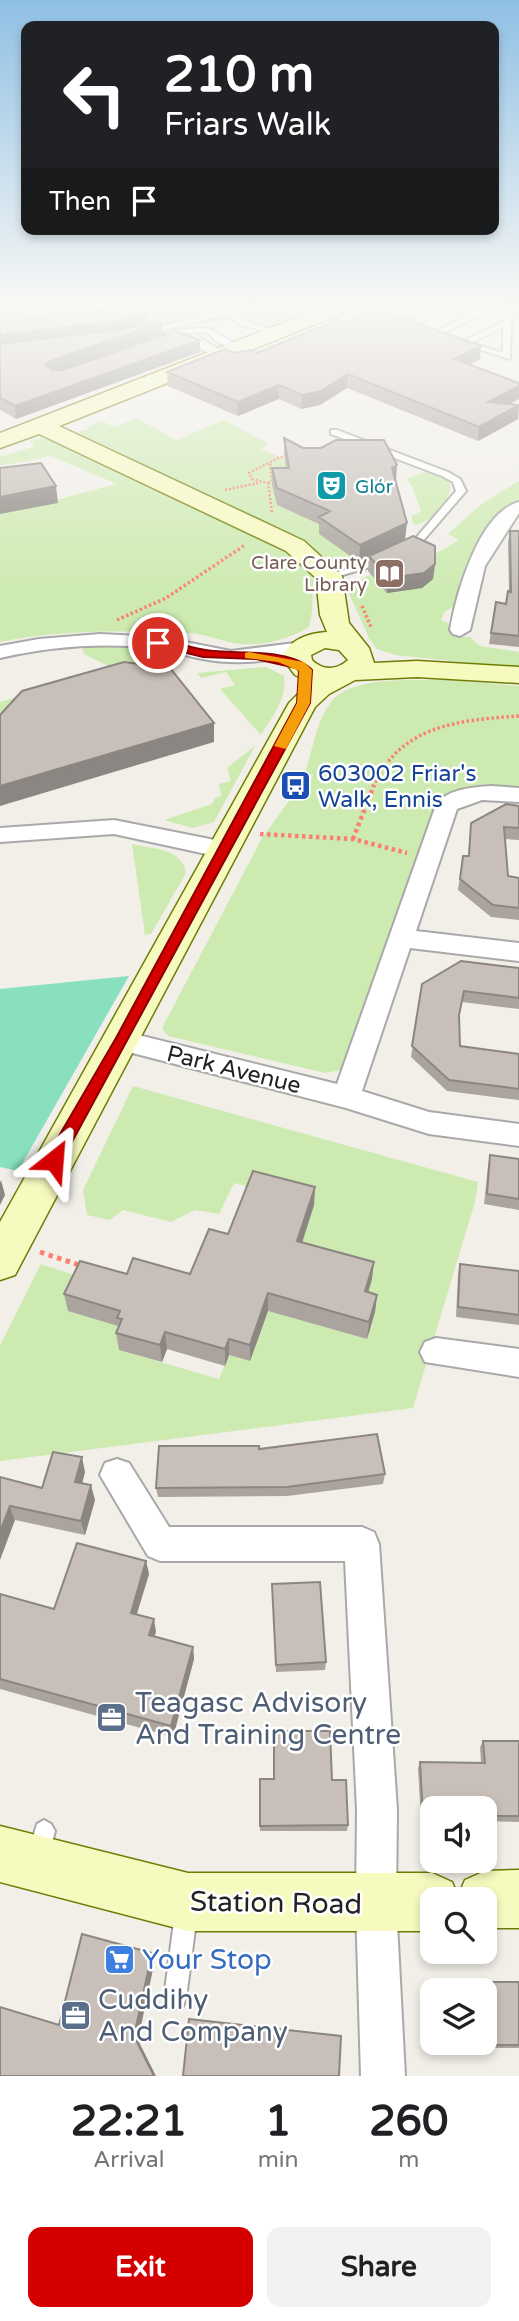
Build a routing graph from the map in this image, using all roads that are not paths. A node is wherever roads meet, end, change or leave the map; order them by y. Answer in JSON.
{"nodes":[{"id":1,"x":82,"y":404,"type":"edge"},
{"id":2,"x":51,"y":417,"type":"junction"},
{"id":3,"x":334,"y":432,"type":"dead end"},
{"id":4,"x":0,"y":441,"type":"edge"},
{"id":5,"x":519,"y":507,"type":"edge"},
{"id":6,"x":340,"y":574,"type":"junction"},
{"id":7,"x":333,"y":617,"type":"junction"},
{"id":8,"x":460,"y":630,"type":"dead end"},
{"id":9,"x":0,"y":652,"type":"edge"},
{"id":10,"x":357,"y":656,"type":"junction"},
{"id":11,"x":304,"y":666,"type":"junction"},
{"id":12,"x":519,"y":675,"type":"edge"},
{"id":13,"x":519,"y":795,"type":"edge"},
{"id":14,"x":0,"y":835,"type":"edge"},
{"id":15,"x":230,"y":841,"type":"junction"},
{"id":16,"x":401,"y":938,"type":"junction"},
{"id":17,"x":519,"y":952,"type":"edge"},
{"id":18,"x":122,"y":1041,"type":"junction"},
{"id":19,"x":346,"y":1097,"type":"junction"},
{"id":20,"x":519,"y":1135,"type":"edge"},
{"id":21,"x":5,"y":1253,"type":"edge"},
{"id":22,"x":436,"y":1352,"type":"dead end"},
{"id":23,"x":519,"y":1363,"type":"edge"},
{"id":24,"x":117,"y":1475,"type":"dead end"},
{"id":25,"x":27,"y":1850,"type":"edge"},
{"id":26,"x":519,"y":1899,"type":"edge"},
{"id":27,"x":497,"y":1900,"type":"edge"},
{"id":28,"x":188,"y":1902,"type":"junction"},
{"id":29,"x":420,"y":1902,"type":"edge"},
{"id":30,"x":376,"y":1904,"type":"junction"},
{"id":31,"x":175,"y":1998,"type":"dead end"},
{"id":32,"x":383,"y":2076,"type":"edge"}],
"edges":[{"from":1,"to":2,"type":"street"},
{"from":2,"to":4,"type":"street"},
{"from":2,"to":6,"type":"street"},
{"from":3,"to":6,"type":"lane"},
{"from":5,"to":8,"type":"street"},
{"from":6,"to":7,"type":"street"},
{"from":7,"to":10,"type":"street"},
{"from":7,"to":11,"type":"street"},
{"from":9,"to":11,"type":"street"},
{"from":10,"to":11,"type":"street"},
{"from":10,"to":11,"type":"street"},
{"from":10,"to":12,"type":"street"},
{"from":11,"to":15,"type":"street"},
{"from":13,"to":16,"type":"street"},
{"from":14,"to":15,"type":"street"},
{"from":15,"to":18,"type":"street"},
{"from":16,"to":17,"type":"street"},
{"from":16,"to":19,"type":"street"},
{"from":18,"to":19,"type":"street","name":"Park Avenue"},
{"from":18,"to":21,"type":"street"},
{"from":19,"to":20,"type":"street","name":"Park Avenue"},
{"from":22,"to":23,"type":"street"},
{"from":24,"to":30,"type":"street"},
{"from":25,"to":28,"type":"street","name":"Station Road"},
{"from":26,"to":27,"type":"street"},
{"from":28,"to":30,"type":"street","name":"Station Road"},
{"from":28,"to":31,"type":"lane"},
{"from":29,"to":30,"type":"street","name":"Station Road"},
{"from":30,"to":32,"type":"street"}]}
